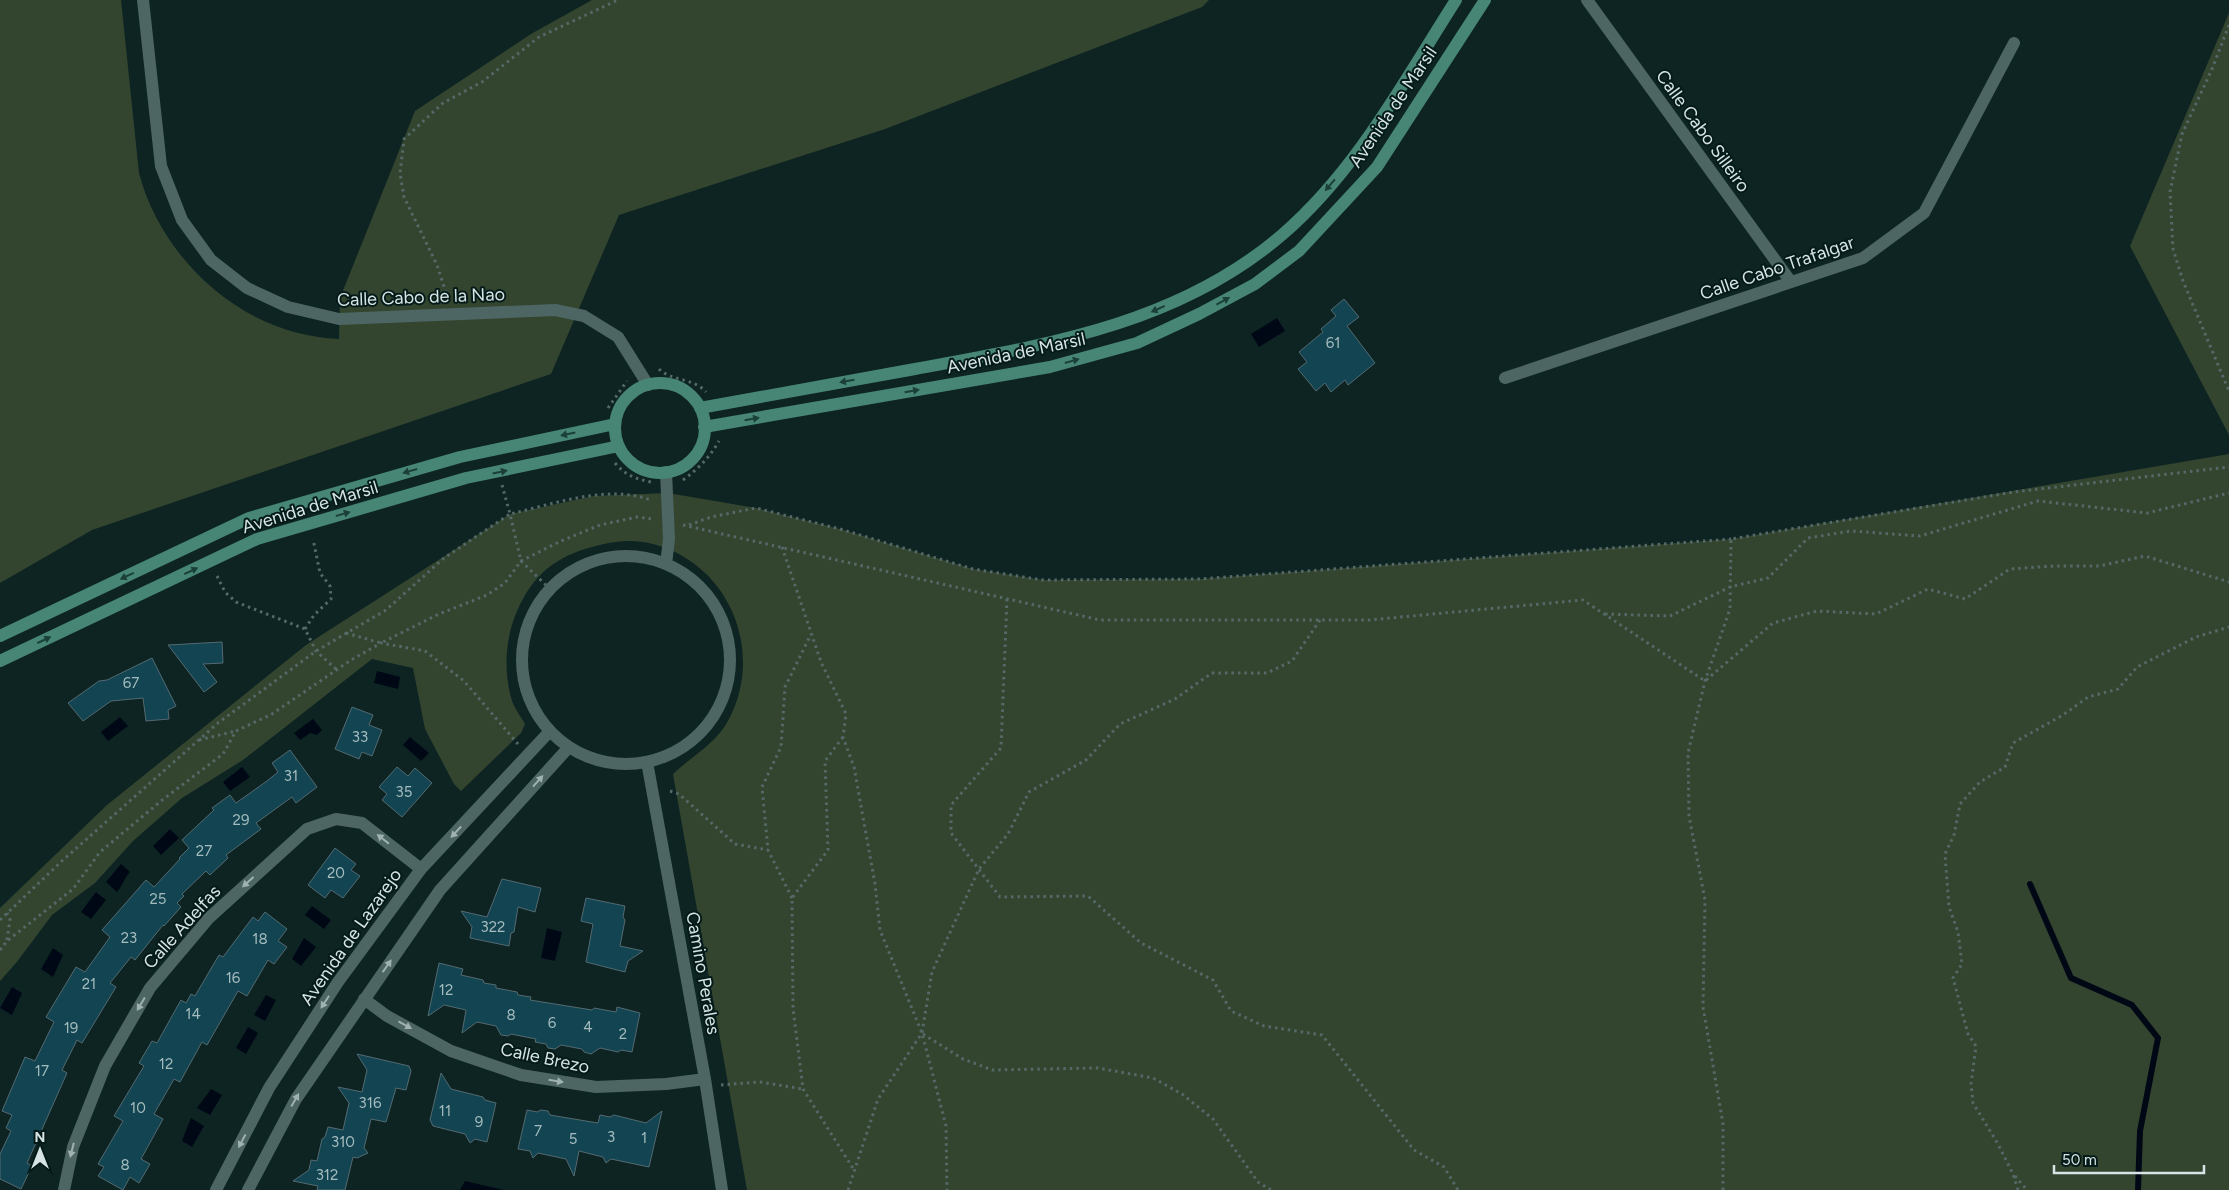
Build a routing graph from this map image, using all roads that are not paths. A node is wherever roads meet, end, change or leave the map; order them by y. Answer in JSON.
{"nodes":[{"id":1,"x":142,"y":0,"type":"edge"},
{"id":2,"x":1456,"y":0,"type":"edge"},
{"id":3,"x":1485,"y":0,"type":"edge"},
{"id":4,"x":1587,"y":0,"type":"edge"},
{"id":5,"x":2014,"y":42,"type":"dead end"},
{"id":6,"x":1792,"y":282,"type":"junction"},
{"id":7,"x":1505,"y":378,"type":"dead end"},
{"id":8,"x":648,"y":385,"type":"junction"},
{"id":9,"x":700,"y":408,"type":"junction"},
{"id":10,"x":615,"y":424,"type":"junction"},
{"id":11,"x":704,"y":427,"type":"junction"},
{"id":12,"x":619,"y":446,"type":"junction"},
{"id":13,"x":666,"y":472,"type":"junction"},
{"id":14,"x":666,"y":564,"type":"junction"},
{"id":15,"x":0,"y":636,"type":"edge"},
{"id":16,"x":0,"y":661,"type":"edge"},
{"id":17,"x":550,"y":731,"type":"junction"},
{"id":18,"x":569,"y":747,"type":"junction"},
{"id":19,"x":647,"y":762,"type":"junction"},
{"id":20,"x":421,"y":869,"type":"junction"},
{"id":21,"x":364,"y":999,"type":"junction"},
{"id":22,"x":705,"y":1083,"type":"junction"},
{"id":23,"x":64,"y":1190,"type":"edge"},
{"id":24,"x":216,"y":1190,"type":"edge"},
{"id":25,"x":248,"y":1190,"type":"edge"},
{"id":26,"x":722,"y":1190,"type":"edge"}],
"edges":[{"from":1,"to":8,"type":"street","name":"Calle Cabo de la Nao"},
{"from":2,"to":9,"type":"street","name":"Avenida de Marsil","one_way":true},
{"from":11,"to":3,"type":"street","name":"Avenida de Marsil","one_way":true},
{"from":4,"to":6,"type":"street","name":"Calle Cabo Silleiro"},
{"from":5,"to":6,"type":"street","name":"Calle Cabo Trafalgar"},
{"from":6,"to":7,"type":"street","name":"Calle Cabo Trafalgar"},
{"from":8,"to":9,"type":"street"},
{"from":8,"to":10,"type":"street"},
{"from":9,"to":11,"type":"street"},
{"from":10,"to":12,"type":"street"},
{"from":10,"to":15,"type":"street","name":"Avenida de Marsil","one_way":true},
{"from":11,"to":13,"type":"street"},
{"from":12,"to":13,"type":"street"},
{"from":16,"to":12,"type":"street","name":"Avenida de Marsil","one_way":true},
{"from":13,"to":14,"type":"street"},
{"from":14,"to":17,"type":"street"},
{"from":14,"to":19,"type":"street"},
{"from":17,"to":18,"type":"street"},
{"from":17,"to":20,"type":"street","name":"Avenida de Lazarejo","one_way":true},
{"from":18,"to":19,"type":"street"},
{"from":21,"to":18,"type":"street","one_way":true},
{"from":19,"to":22,"type":"street","name":"Camino Perales"},
{"from":20,"to":23,"type":"street","name":"Calle Adelfas","one_way":true},
{"from":20,"to":24,"type":"street","name":"Avenida de Lazarejo","one_way":true},
{"from":21,"to":22,"type":"street","name":"Calle Brezo","one_way":true},
{"from":25,"to":21,"type":"street","one_way":true},
{"from":22,"to":26,"type":"street","name":"Camino Perales"}]}
